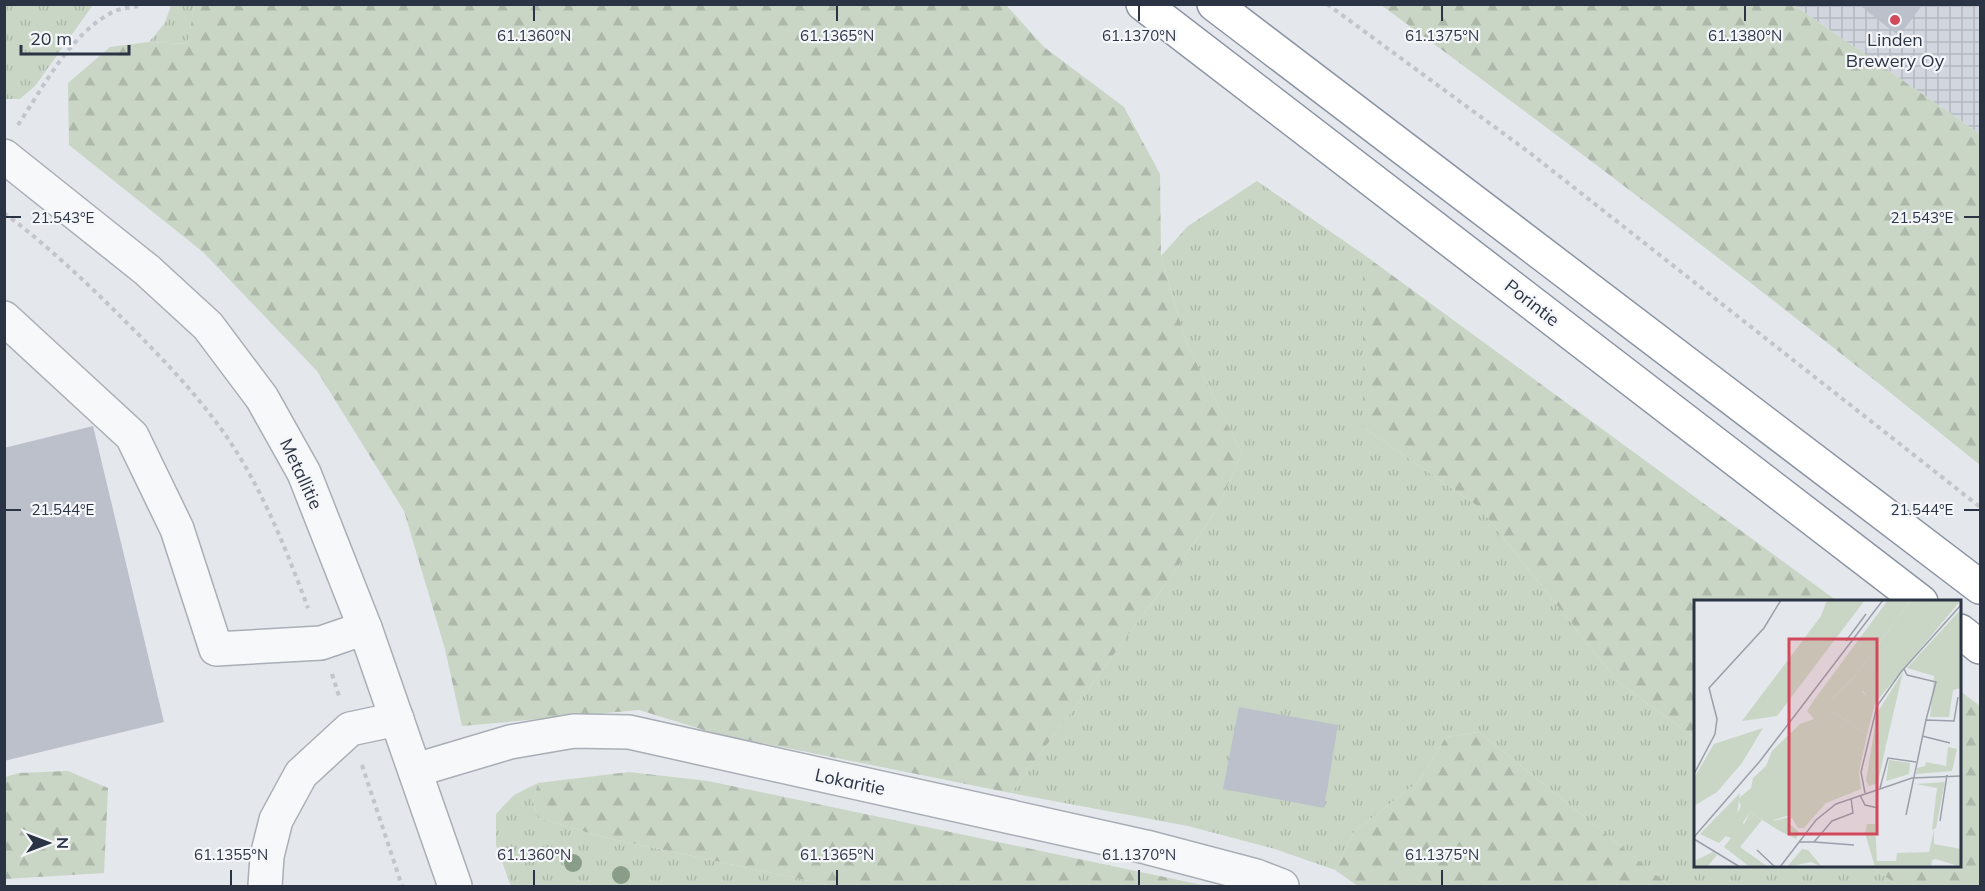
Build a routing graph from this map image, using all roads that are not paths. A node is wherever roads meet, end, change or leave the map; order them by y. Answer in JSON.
{"nodes":[{"id":1,"x":1143,"y":4,"type":"edge"},
{"id":2,"x":1214,"y":4,"type":"edge"},
{"id":3,"x":4,"y":156,"type":"edge"},
{"id":4,"x":4,"y":318,"type":"edge"},
{"id":5,"x":1980,"y":587,"type":"edge"},
{"id":6,"x":1918,"y":600,"type":"edge"},
{"id":7,"x":365,"y":628,"type":"junction"},
{"id":8,"x":1961,"y":633,"type":"edge"},
{"id":9,"x":1980,"y":647,"type":"edge"},
{"id":10,"x":397,"y":719,"type":"junction"},
{"id":11,"x":416,"y":770,"type":"junction"},
{"id":12,"x":265,"y":886,"type":"edge"},
{"id":13,"x":455,"y":886,"type":"edge"},
{"id":14,"x":1282,"y":886,"type":"edge"}],
"edges":[{"from":1,"to":6,"type":"highway","name":"Porintie"},
{"from":2,"to":5,"type":"highway"},
{"from":3,"to":7,"type":"street","name":"Metallitie"},
{"from":4,"to":7,"type":"street"},
{"from":7,"to":10,"type":"street","name":"Metallitie"},
{"from":8,"to":9,"type":"highway"},
{"from":10,"to":11,"type":"street","name":"Metallitie"},
{"from":10,"to":12,"type":"street"},
{"from":11,"to":13,"type":"street","name":"Metallitie"},
{"from":11,"to":14,"type":"street","name":"Lokaritie"}]}
